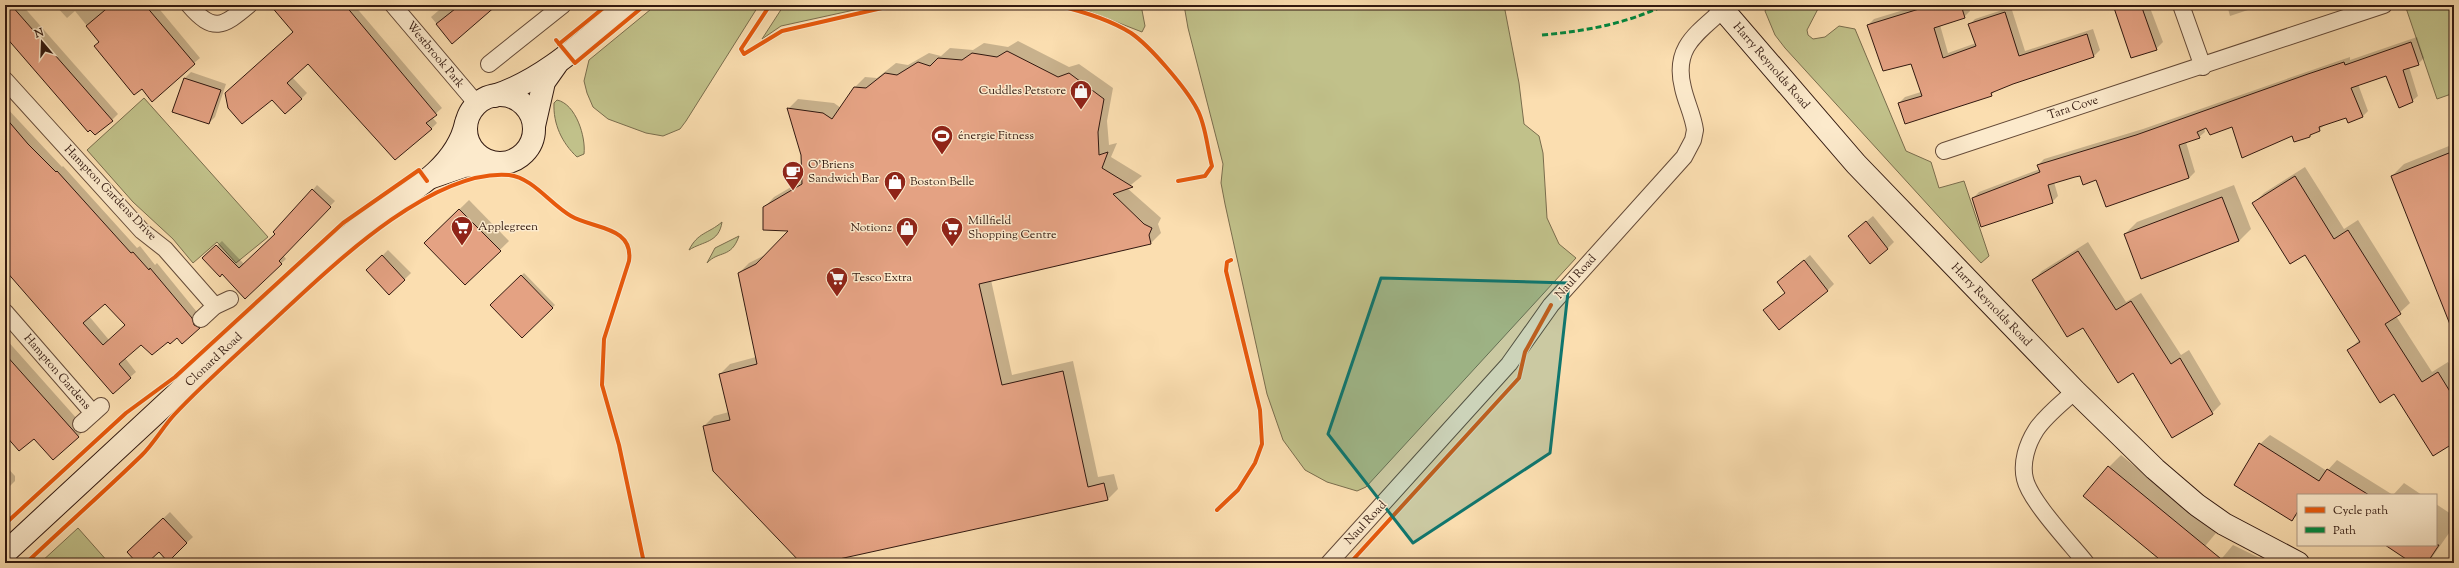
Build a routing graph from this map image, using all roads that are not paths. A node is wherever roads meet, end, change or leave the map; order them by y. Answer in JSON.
{"nodes":[{"id":1,"x":189,"y":5,"type":"edge"},
{"id":2,"x":249,"y":5,"type":"edge"},
{"id":3,"x":393,"y":5,"type":"edge"},
{"id":4,"x":563,"y":5,"type":"edge"},
{"id":5,"x":627,"y":5,"type":"edge"},
{"id":6,"x":2181,"y":5,"type":"edge"},
{"id":7,"x":2384,"y":5,"type":"edge"},
{"id":8,"x":1723,"y":7,"type":"edge"},
{"id":9,"x":558,"y":62,"type":"junction"},
{"id":10,"x":489,"y":64,"type":"dead end"},
{"id":11,"x":2203,"y":67,"type":"junction"},
{"id":12,"x":5,"y":80,"type":"edge"},
{"id":13,"x":479,"y":108,"type":"junction"},
{"id":14,"x":534,"y":126,"type":"junction"},
{"id":15,"x":1944,"y":151,"type":"dead end"},
{"id":16,"x":496,"y":163,"type":"junction"},
{"id":17,"x":431,"y":178,"type":"junction"},
{"id":18,"x":230,"y":299,"type":"dead end"},
{"id":19,"x":215,"y":306,"type":"junction"},
{"id":20,"x":5,"y":312,"type":"edge"},
{"id":21,"x":201,"y":319,"type":"dead end"},
{"id":22,"x":2075,"y":391,"type":"junction"},
{"id":23,"x":81,"y":424,"type":"dead end"},
{"id":24,"x":5,"y":553,"type":"edge"},
{"id":25,"x":1329,"y":563,"type":"edge"},
{"id":26,"x":2086,"y":563,"type":"edge"},
{"id":27,"x":2298,"y":563,"type":"edge"}],
"edges":[{"from":1,"to":2,"type":"street"},
{"from":3,"to":13,"type":"street","name":"Westbrook Park"},
{"from":4,"to":10,"type":"street"},
{"from":5,"to":9,"type":"main road"},
{"from":6,"to":11,"type":"street"},
{"from":7,"to":11,"type":"street","name":"Tara Cove"},
{"from":8,"to":22,"type":"main road","name":"Harry Reynolds Road"},
{"from":8,"to":25,"type":"street","name":"Naul Road"},
{"from":9,"to":13,"type":"main road"},
{"from":9,"to":14,"type":"main road"},
{"from":11,"to":15,"type":"street","name":"Tara Cove"},
{"from":12,"to":19,"type":"street","name":"Hampton Gardens Drive"},
{"from":13,"to":14,"type":"main road"},
{"from":13,"to":16,"type":"main road"},
{"from":13,"to":17,"type":"main road","name":"Clonard Road"},
{"from":14,"to":16,"type":"main road"},
{"from":16,"to":17,"type":"main road","name":"Clonard Road"},
{"from":17,"to":24,"type":"main road","name":"Clonard Road"},
{"from":18,"to":19,"type":"street"},
{"from":19,"to":21,"type":"street"},
{"from":20,"to":23,"type":"street","name":"Hampton Gardens"},
{"from":22,"to":26,"type":"street"},
{"from":22,"to":27,"type":"main road","name":"Harry Reynolds Road"}]}
